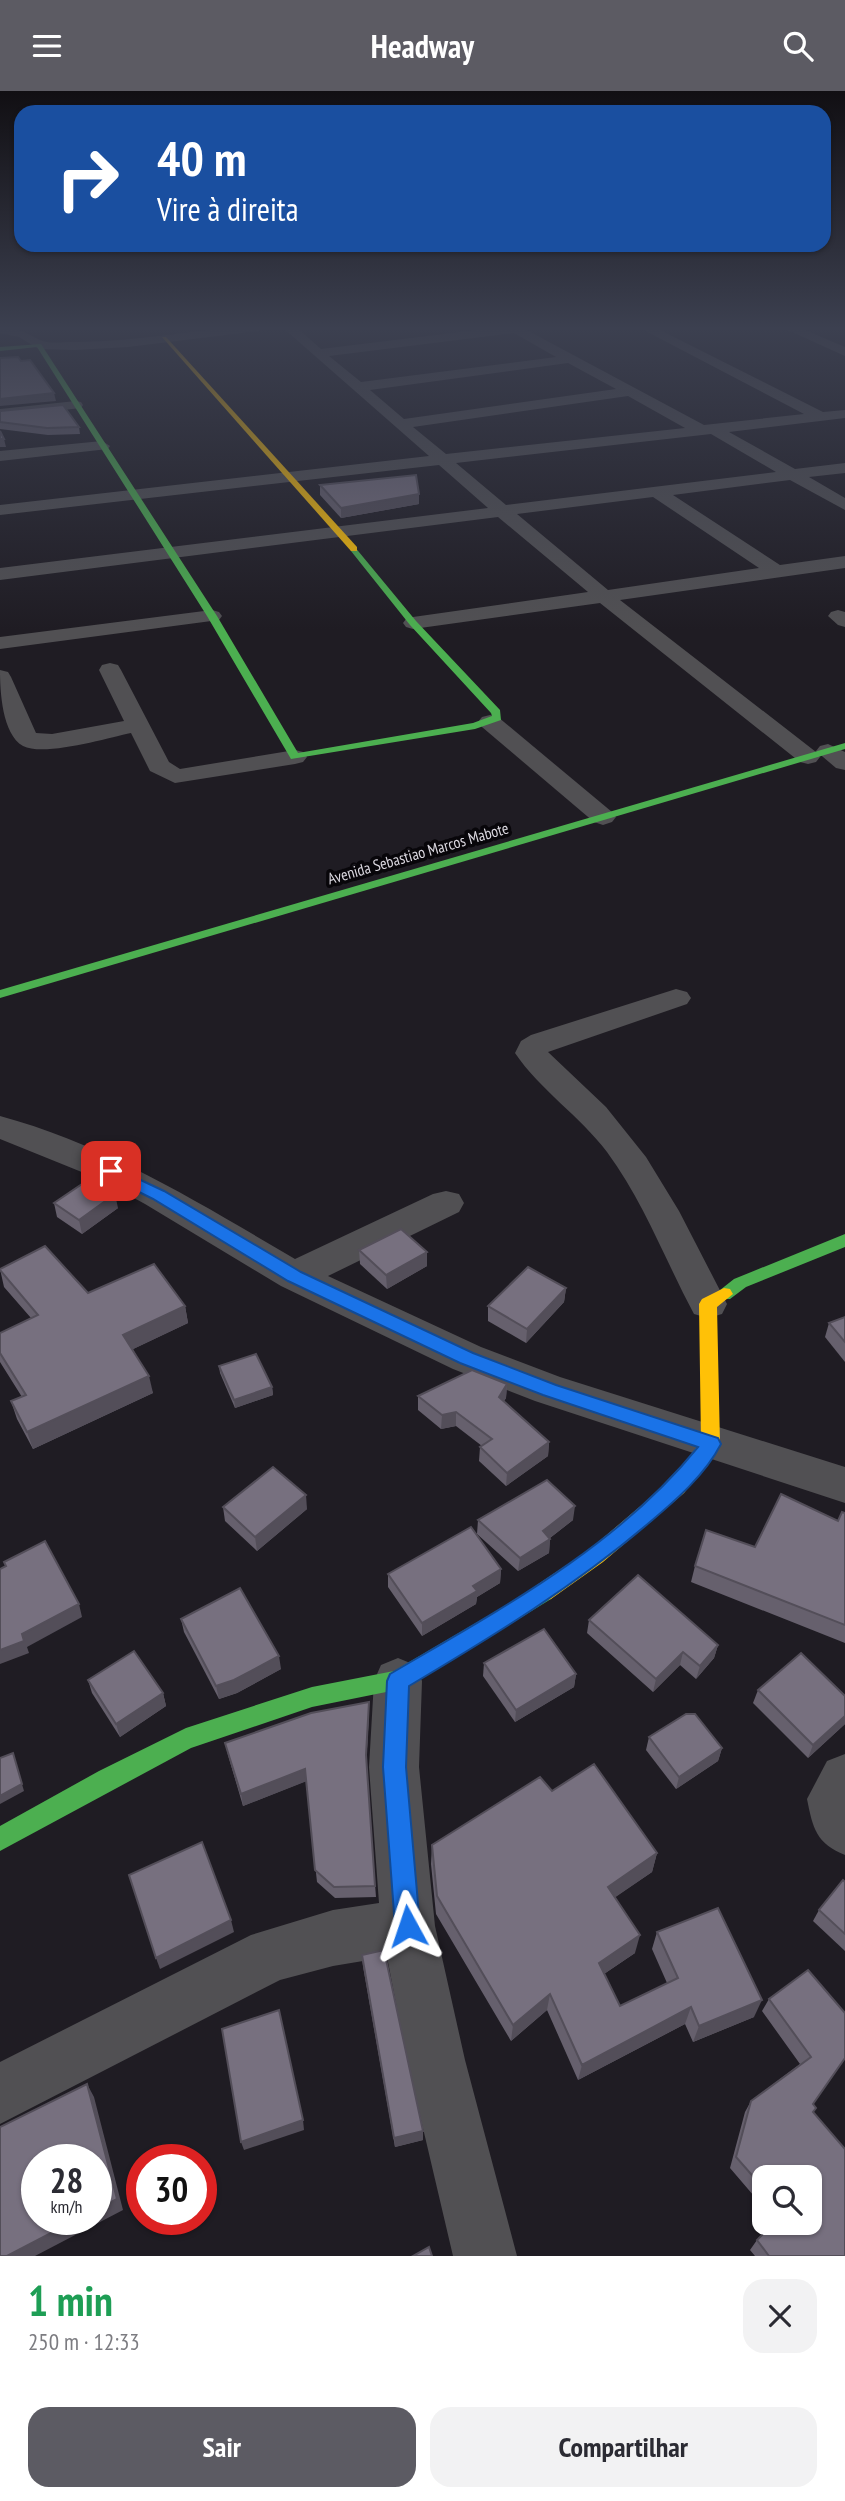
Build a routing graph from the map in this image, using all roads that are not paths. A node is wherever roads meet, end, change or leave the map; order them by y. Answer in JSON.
{"nodes":[{"id":1,"x":91,"y":428,"type":"edge"},
{"id":2,"x":246,"y":428,"type":"edge"},
{"id":3,"x":405,"y":428,"type":"edge"},
{"id":4,"x":705,"y":428,"type":"edge"},
{"id":5,"x":724,"y":428,"type":"edge"},
{"id":6,"x":709,"y":430,"type":"junction"},
{"id":7,"x":607,"y":441,"type":"junction"},
{"id":8,"x":102,"y":446,"type":"junction"},
{"id":9,"x":628,"y":455,"type":"dead end"},
{"id":10,"x":0,"y":456,"type":"edge"},
{"id":11,"x":443,"y":459,"type":"junction"},
{"id":12,"x":845,"y":468,"type":"edge"},
{"id":13,"x":793,"y":474,"type":"junction"},
{"id":14,"x":290,"y":476,"type":"junction"},
{"id":15,"x":658,"y":483,"type":"junction"},
{"id":16,"x":133,"y":494,"type":"junction"},
{"id":17,"x":845,"y":505,"type":"edge"},
{"id":18,"x":0,"y":510,"type":"edge"},
{"id":19,"x":503,"y":510,"type":"junction"},
{"id":20,"x":338,"y":530,"type":"junction"},
{"id":21,"x":169,"y":551,"type":"junction"},
{"id":22,"x":845,"y":562,"type":"edge"},
{"id":23,"x":777,"y":572,"type":"junction"},
{"id":24,"x":0,"y":574,"type":"edge"},
{"id":25,"x":604,"y":596,"type":"junction"},
{"id":26,"x":212,"y":616,"type":"junction"},
{"id":27,"x":413,"y":623,"type":"junction"},
{"id":28,"x":0,"y":643,"type":"edge"},
{"id":29,"x":110,"y":670,"type":"dead end"},
{"id":30,"x":0,"y":677,"type":"edge"},
{"id":31,"x":490,"y":722,"type":"junction"},
{"id":32,"x":138,"y":725,"type":"junction"},
{"id":33,"x":832,"y":754,"type":"edge"},
{"id":34,"x":295,"y":757,"type":"junction"},
{"id":35,"x":603,"y":817,"type":"junction"},
{"id":36,"x":0,"y":994,"type":"edge"},
{"id":37,"x":676,"y":998,"type":"dead end"},
{"id":38,"x":0,"y":1127,"type":"edge"},
{"id":39,"x":446,"y":1203,"type":"dead end"},
{"id":40,"x":845,"y":1240,"type":"edge"},
{"id":41,"x":295,"y":1276,"type":"junction"},
{"id":42,"x":708,"y":1304,"type":"junction"},
{"id":43,"x":711,"y":1444,"type":"junction"},
{"id":44,"x":845,"y":1485,"type":"edge"},
{"id":45,"x":398,"y":1681,"type":"junction"},
{"id":46,"x":845,"y":1779,"type":"edge"},
{"id":47,"x":845,"y":1829,"type":"edge"},
{"id":48,"x":0,"y":1839,"type":"edge"},
{"id":49,"x":408,"y":1926,"type":"junction"},
{"id":50,"x":0,"y":2094,"type":"edge"},
{"id":51,"x":485,"y":2256,"type":"edge"}],
"edges":[{"from":1,"to":8,"type":"street"},
{"from":2,"to":14,"type":"street"},
{"from":3,"to":11,"type":"street"},
{"from":4,"to":6,"type":"street"},
{"from":5,"to":6,"type":"street"},
{"from":6,"to":7,"type":"street"},
{"from":6,"to":13,"type":"street"},
{"from":7,"to":9,"type":"street"},
{"from":7,"to":11,"type":"street"},
{"from":8,"to":10,"type":"street"},
{"from":8,"to":16,"type":"street"},
{"from":11,"to":14,"type":"street"},
{"from":11,"to":19,"type":"street"},
{"from":12,"to":13,"type":"street"},
{"from":13,"to":15,"type":"street"},
{"from":13,"to":17,"type":"street"},
{"from":14,"to":16,"type":"street"},
{"from":14,"to":20,"type":"street"},
{"from":15,"to":19,"type":"street"},
{"from":15,"to":23,"type":"street"},
{"from":16,"to":18,"type":"street"},
{"from":16,"to":21,"type":"street"},
{"from":19,"to":20,"type":"street"},
{"from":19,"to":25,"type":"street"},
{"from":20,"to":21,"type":"street"},
{"from":20,"to":27,"type":"street"},
{"from":21,"to":24,"type":"street"},
{"from":21,"to":26,"type":"street"},
{"from":22,"to":23,"type":"street"},
{"from":23,"to":25,"type":"street"},
{"from":25,"to":27,"type":"street"},
{"from":25,"to":33,"type":"street"},
{"from":26,"to":28,"type":"street"},
{"from":26,"to":34,"type":"street"},
{"from":27,"to":31,"type":"street"},
{"from":29,"to":32,"type":"street"},
{"from":30,"to":32,"type":"street"},
{"from":31,"to":34,"type":"street"},
{"from":31,"to":35,"type":"street"},
{"from":32,"to":34,"type":"street"},
{"from":33,"to":35,"type":"street","name":"Avenida Sebastiao Marcos Mabote"},
{"from":35,"to":36,"type":"street","name":"Avenida Sebastiao Marcos Mabote"},
{"from":37,"to":42,"type":"street"},
{"from":38,"to":41,"type":"street"},
{"from":39,"to":41,"type":"street"},
{"from":40,"to":42,"type":"street"},
{"from":41,"to":43,"type":"street"},
{"from":42,"to":43,"type":"street"},
{"from":43,"to":44,"type":"street"},
{"from":43,"to":45,"type":"street"},
{"from":45,"to":48,"type":"street"},
{"from":45,"to":49,"type":"street"},
{"from":46,"to":47,"type":"street"},
{"from":49,"to":50,"type":"street"},
{"from":49,"to":51,"type":"street"}]}
